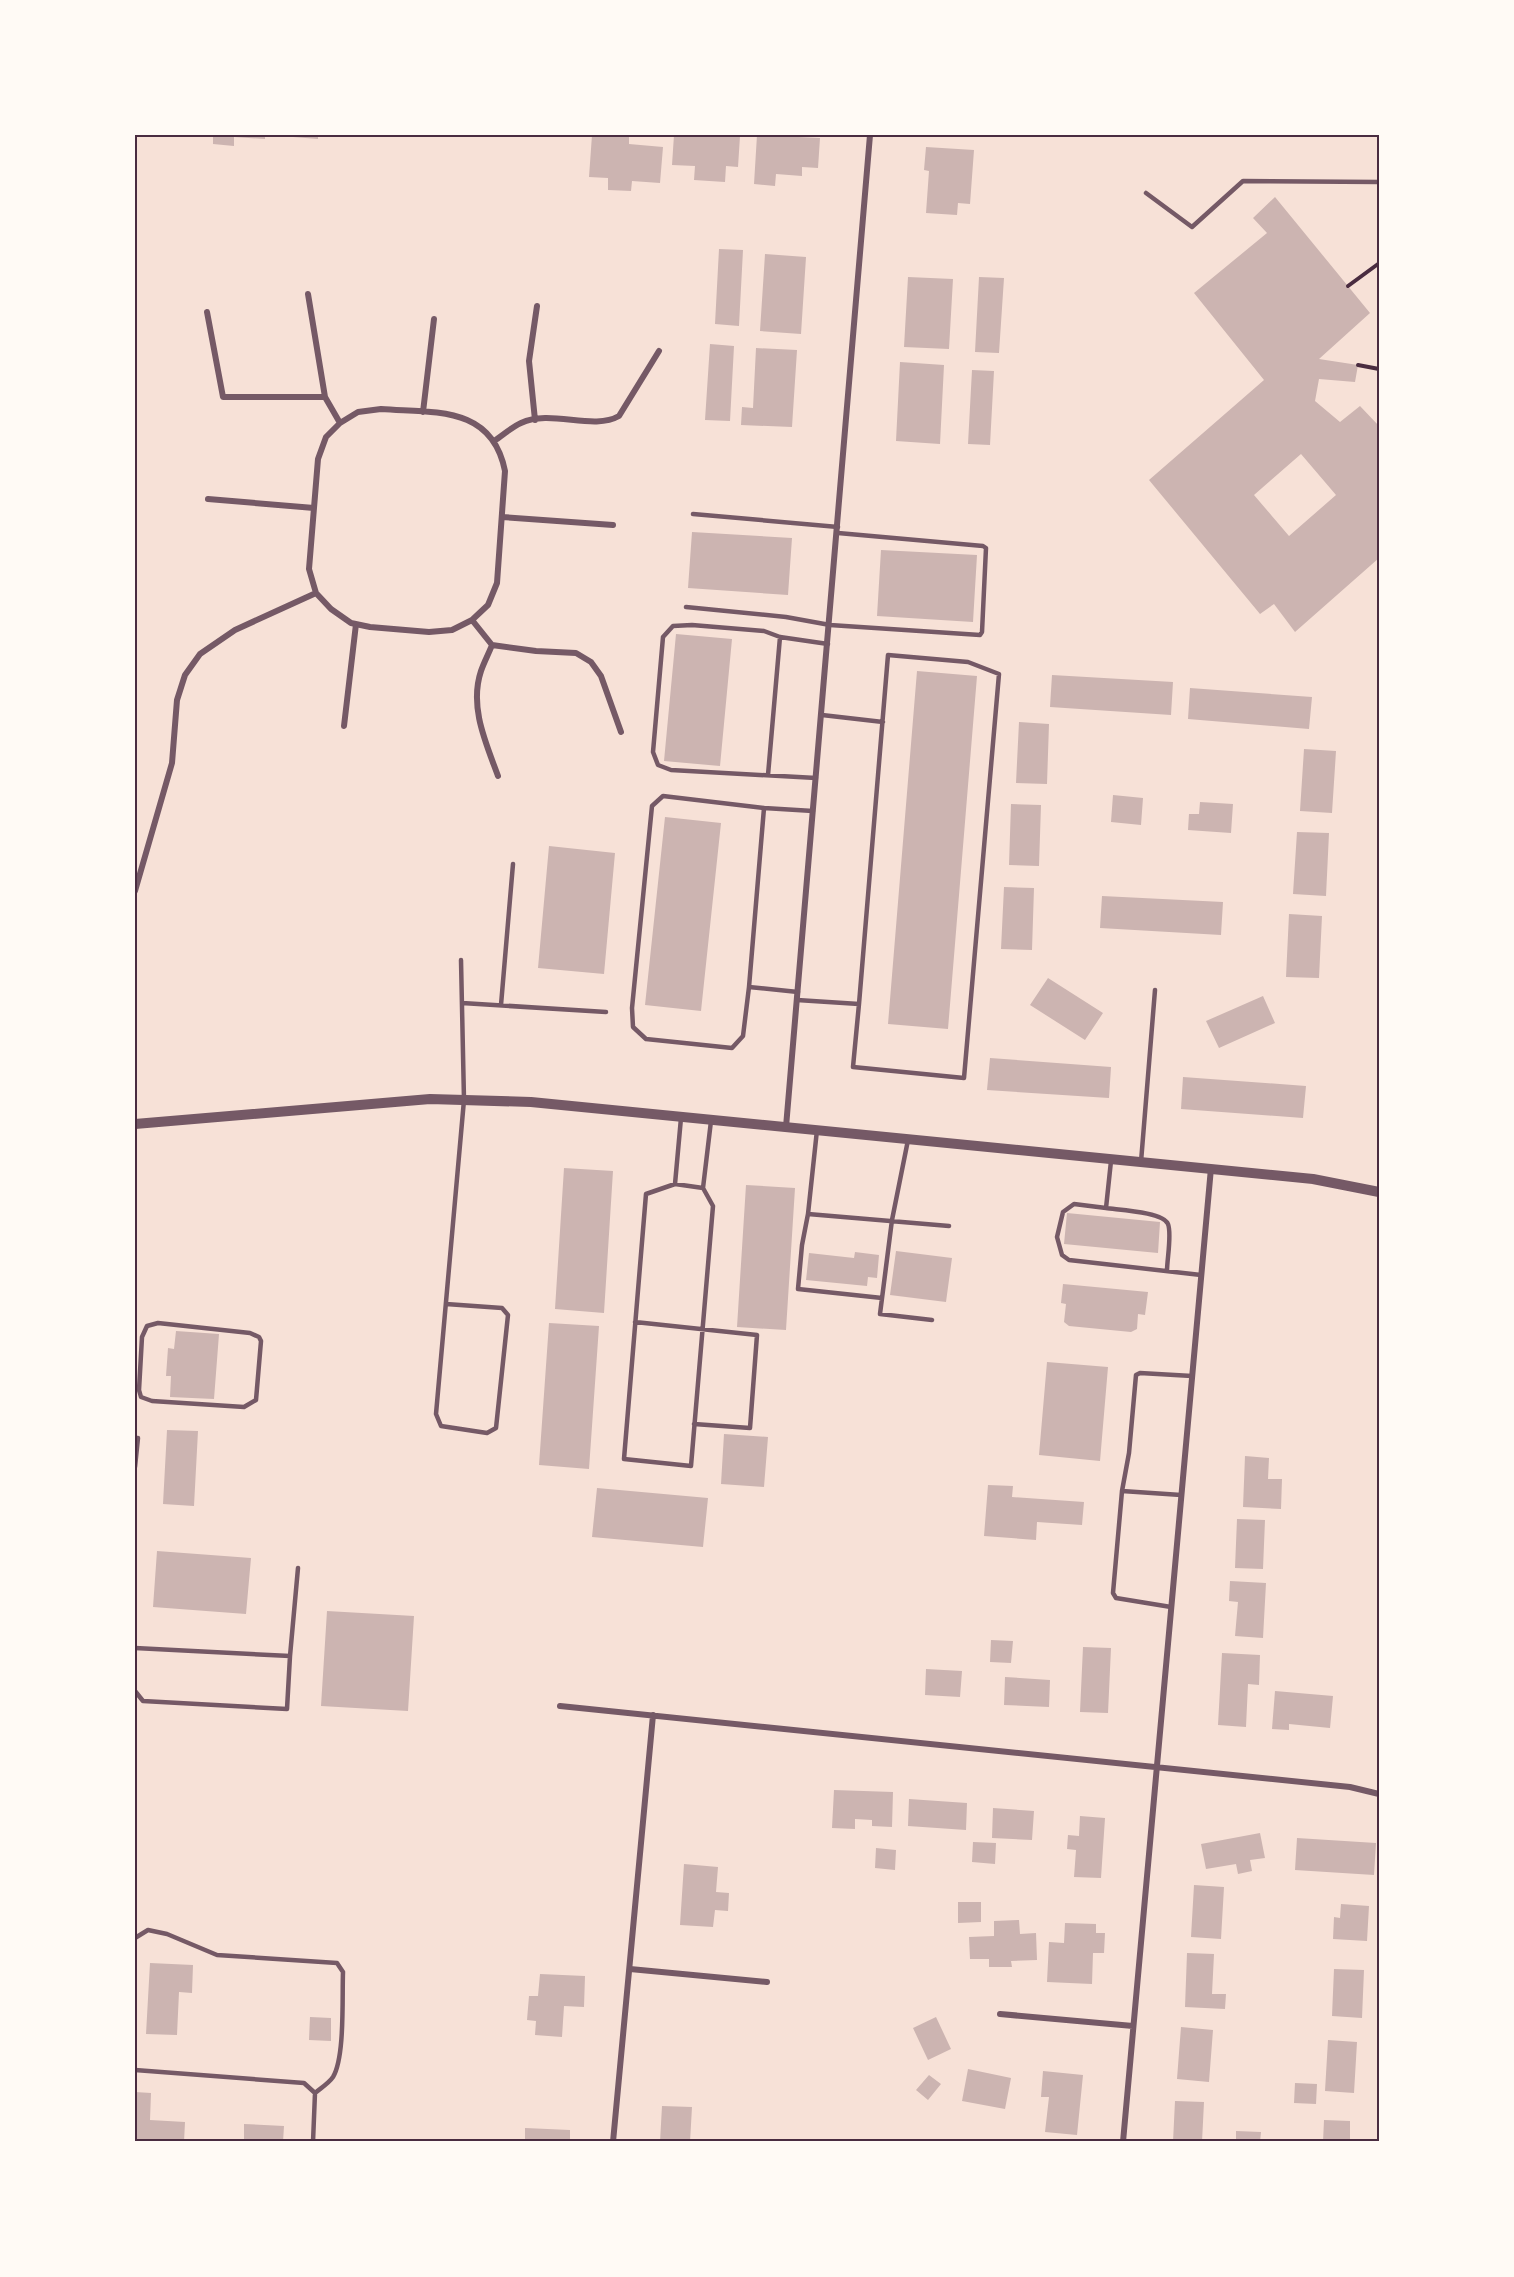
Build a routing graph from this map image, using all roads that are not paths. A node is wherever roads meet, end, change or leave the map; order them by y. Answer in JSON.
{"nodes":[{"id":1,"x":870,"y":135,"type":"edge"},
{"id":2,"x":1379,"y":182,"type":"edge"},
{"id":3,"x":1146,"y":193,"type":"dead end"},
{"id":4,"x":308,"y":294,"type":"dead end"},
{"id":5,"x":537,"y":306,"type":"dead end"},
{"id":6,"x":207,"y":312,"type":"dead end"},
{"id":7,"x":434,"y":319,"type":"dead end"},
{"id":8,"x":659,"y":351,"type":"dead end"},
{"id":9,"x":325,"y":398,"type":"junction"},
{"id":10,"x":423,"y":412,"type":"junction"},
{"id":11,"x":535,"y":420,"type":"junction"},
{"id":12,"x":340,"y":423,"type":"junction"},
{"id":13,"x":494,"y":441,"type":"junction"},
{"id":14,"x":208,"y":499,"type":"dead end"},
{"id":15,"x":314,"y":508,"type":"junction"},
{"id":16,"x":693,"y":514,"type":"dead end"},
{"id":17,"x":502,"y":517,"type":"junction"},
{"id":18,"x":613,"y":525,"type":"dead end"},
{"id":19,"x":838,"y":530,"type":"junction"},
{"id":20,"x":316,"y":593,"type":"junction"},
{"id":21,"x":686,"y":608,"type":"dead end"},
{"id":22,"x":472,"y":620,"type":"junction"},
{"id":23,"x":356,"y":624,"type":"junction"},
{"id":24,"x":830,"y":625,"type":"junction"},
{"id":25,"x":780,"y":637,"type":"junction"},
{"id":26,"x":828,"y":644,"type":"junction"},
{"id":27,"x":492,"y":645,"type":"junction"},
{"id":28,"x":822,"y":715,"type":"junction"},
{"id":29,"x":883,"y":722,"type":"junction"},
{"id":30,"x":344,"y":726,"type":"dead end"},
{"id":31,"x":621,"y":732,"type":"dead end"},
{"id":32,"x":768,"y":775,"type":"junction"},
{"id":33,"x":498,"y":776,"type":"dead end"},
{"id":34,"x":816,"y":778,"type":"junction"},
{"id":35,"x":764,"y":808,"type":"junction"},
{"id":36,"x":813,"y":811,"type":"junction"},
{"id":37,"x":513,"y":864,"type":"dead end"},
{"id":38,"x":135,"y":891,"type":"edge"},
{"id":39,"x":461,"y":960,"type":"dead end"},
{"id":40,"x":749,"y":987,"type":"junction"},
{"id":41,"x":1155,"y":990,"type":"dead end"},
{"id":42,"x":798,"y":992,"type":"junction"},
{"id":43,"x":797,"y":1000,"type":"junction"},
{"id":44,"x":462,"y":1003,"type":"junction"},
{"id":45,"x":859,"y":1004,"type":"junction"},
{"id":46,"x":501,"y":1005,"type":"junction"},
{"id":47,"x":606,"y":1012,"type":"dead end"},
{"id":48,"x":464,"y":1100,"type":"junction"},
{"id":49,"x":681,"y":1117,"type":"junction"},
{"id":50,"x":711,"y":1120,"type":"junction"},
{"id":51,"x":135,"y":1124,"type":"edge"},
{"id":52,"x":786,"y":1127,"type":"junction"},
{"id":53,"x":817,"y":1130,"type":"junction"},
{"id":54,"x":908,"y":1140,"type":"junction"},
{"id":55,"x":1111,"y":1159,"type":"junction"},
{"id":56,"x":1141,"y":1162,"type":"junction"},
{"id":57,"x":1210,"y":1168,"type":"junction"},
{"id":58,"x":675,"y":1184,"type":"junction"},
{"id":59,"x":704,"y":1188,"type":"junction"},
{"id":60,"x":1379,"y":1192,"type":"edge"},
{"id":61,"x":1106,"y":1208,"type":"junction"},
{"id":62,"x":808,"y":1214,"type":"junction"},
{"id":63,"x":892,"y":1220,"type":"junction"},
{"id":64,"x":949,"y":1226,"type":"dead end"},
{"id":65,"x":1167,"y":1271,"type":"junction"},
{"id":66,"x":1201,"y":1275,"type":"junction"},
{"id":67,"x":882,"y":1298,"type":"junction"},
{"id":68,"x":446,"y":1304,"type":"junction"},
{"id":69,"x":932,"y":1320,"type":"dead end"},
{"id":70,"x":635,"y":1322,"type":"junction"},
{"id":71,"x":703,"y":1328,"type":"junction"},
{"id":72,"x":135,"y":1336,"type":"edge"},
{"id":73,"x":142,"y":1337,"type":"junction"},
{"id":74,"x":1192,"y":1376,"type":"junction"},
{"id":75,"x":694,"y":1424,"type":"junction"},
{"id":76,"x":135,"y":1438,"type":"edge"},
{"id":77,"x":135,"y":1467,"type":"edge"},
{"id":78,"x":1122,"y":1491,"type":"junction"},
{"id":79,"x":1181,"y":1495,"type":"junction"},
{"id":80,"x":298,"y":1568,"type":"dead end"},
{"id":81,"x":1171,"y":1607,"type":"junction"},
{"id":82,"x":135,"y":1648,"type":"edge"},
{"id":83,"x":290,"y":1656,"type":"junction"},
{"id":84,"x":135,"y":1691,"type":"edge"},
{"id":85,"x":560,"y":1706,"type":"dead end"},
{"id":86,"x":653,"y":1715,"type":"junction"},
{"id":87,"x":1157,"y":1767,"type":"junction"},
{"id":88,"x":1379,"y":1794,"type":"edge"},
{"id":89,"x":135,"y":1938,"type":"edge"},
{"id":90,"x":630,"y":1969,"type":"junction"},
{"id":91,"x":767,"y":1982,"type":"dead end"},
{"id":92,"x":1000,"y":2014,"type":"dead end"},
{"id":93,"x":1133,"y":2026,"type":"junction"},
{"id":94,"x":135,"y":2070,"type":"edge"},
{"id":95,"x":315,"y":2093,"type":"junction"},
{"id":96,"x":313,"y":2142,"type":"edge"},
{"id":97,"x":613,"y":2142,"type":"edge"},
{"id":98,"x":1123,"y":2142,"type":"edge"}],
"edges":[{"from":1,"to":19,"type":"street"},
{"from":2,"to":3,"type":"lane"},
{"from":4,"to":9,"type":"street"},
{"from":5,"to":11,"type":"street"},
{"from":6,"to":9,"type":"street"},
{"from":7,"to":10,"type":"street"},
{"from":8,"to":11,"type":"street"},
{"from":9,"to":12,"type":"street"},
{"from":10,"to":12,"type":"street"},
{"from":10,"to":13,"type":"street"},
{"from":11,"to":13,"type":"street"},
{"from":12,"to":15,"type":"street"},
{"from":13,"to":17,"type":"street"},
{"from":14,"to":15,"type":"street"},
{"from":15,"to":20,"type":"street"},
{"from":16,"to":19,"type":"lane"},
{"from":17,"to":18,"type":"street"},
{"from":17,"to":22,"type":"street"},
{"from":19,"to":24,"type":"street"},
{"from":19,"to":24,"type":"lane"},
{"from":20,"to":23,"type":"street"},
{"from":20,"to":38,"type":"street"},
{"from":21,"to":24,"type":"lane"},
{"from":22,"to":23,"type":"street"},
{"from":22,"to":27,"type":"street"},
{"from":23,"to":30,"type":"street"},
{"from":24,"to":26,"type":"street"},
{"from":25,"to":26,"type":"lane"},
{"from":25,"to":32,"type":"lane"},
{"from":25,"to":32,"type":"lane"},
{"from":26,"to":28,"type":"street"},
{"from":27,"to":31,"type":"street"},
{"from":27,"to":33,"type":"street"},
{"from":28,"to":29,"type":"lane"},
{"from":28,"to":34,"type":"street"},
{"from":29,"to":45,"type":"lane"},
{"from":29,"to":45,"type":"lane"},
{"from":32,"to":34,"type":"lane"},
{"from":34,"to":36,"type":"street"},
{"from":35,"to":36,"type":"lane"},
{"from":35,"to":40,"type":"lane"},
{"from":35,"to":40,"type":"lane"},
{"from":36,"to":42,"type":"street"},
{"from":37,"to":46,"type":"lane"},
{"from":39,"to":44,"type":"lane"},
{"from":40,"to":42,"type":"lane"},
{"from":41,"to":56,"type":"lane"},
{"from":42,"to":43,"type":"street"},
{"from":43,"to":45,"type":"lane"},
{"from":43,"to":52,"type":"street"},
{"from":44,"to":46,"type":"lane"},
{"from":44,"to":48,"type":"lane"},
{"from":46,"to":47,"type":"lane"},
{"from":48,"to":49,"type":"street"},
{"from":48,"to":51,"type":"street"},
{"from":48,"to":68,"type":"lane"},
{"from":49,"to":50,"type":"street"},
{"from":49,"to":58,"type":"lane"},
{"from":50,"to":52,"type":"street"},
{"from":50,"to":59,"type":"lane"},
{"from":52,"to":53,"type":"street"},
{"from":53,"to":54,"type":"street"},
{"from":53,"to":62,"type":"lane"},
{"from":54,"to":55,"type":"street"},
{"from":54,"to":63,"type":"lane"},
{"from":55,"to":56,"type":"street"},
{"from":55,"to":61,"type":"lane"},
{"from":56,"to":57,"type":"street"},
{"from":57,"to":60,"type":"street"},
{"from":57,"to":66,"type":"street"},
{"from":58,"to":59,"type":"lane"},
{"from":58,"to":70,"type":"lane"},
{"from":59,"to":71,"type":"lane"},
{"from":61,"to":65,"type":"lane"},
{"from":61,"to":65,"type":"lane"},
{"from":62,"to":63,"type":"lane"},
{"from":62,"to":67,"type":"lane"},
{"from":63,"to":64,"type":"lane"},
{"from":63,"to":67,"type":"lane"},
{"from":65,"to":66,"type":"lane"},
{"from":66,"to":74,"type":"street"},
{"from":67,"to":69,"type":"lane"},
{"from":68,"to":68,"type":"lane"},
{"from":70,"to":71,"type":"lane"},
{"from":70,"to":75,"type":"lane"},
{"from":71,"to":75,"type":"lane"},
{"from":71,"to":75,"type":"lane"},
{"from":72,"to":73,"type":"lane"},
{"from":73,"to":73,"type":"lane"},
{"from":74,"to":78,"type":"lane"},
{"from":74,"to":79,"type":"street"},
{"from":76,"to":77,"type":"lane"},
{"from":78,"to":79,"type":"lane"},
{"from":78,"to":81,"type":"lane"},
{"from":79,"to":81,"type":"street"},
{"from":80,"to":83,"type":"lane"},
{"from":81,"to":87,"type":"street"},
{"from":82,"to":83,"type":"lane"},
{"from":83,"to":84,"type":"lane"},
{"from":85,"to":86,"type":"street"},
{"from":86,"to":87,"type":"street"},
{"from":86,"to":90,"type":"street"},
{"from":87,"to":88,"type":"street"},
{"from":87,"to":93,"type":"street"},
{"from":89,"to":95,"type":"lane"},
{"from":90,"to":91,"type":"street"},
{"from":90,"to":97,"type":"street"},
{"from":92,"to":93,"type":"street"},
{"from":93,"to":98,"type":"street"},
{"from":94,"to":95,"type":"lane"},
{"from":95,"to":96,"type":"lane"}]}
